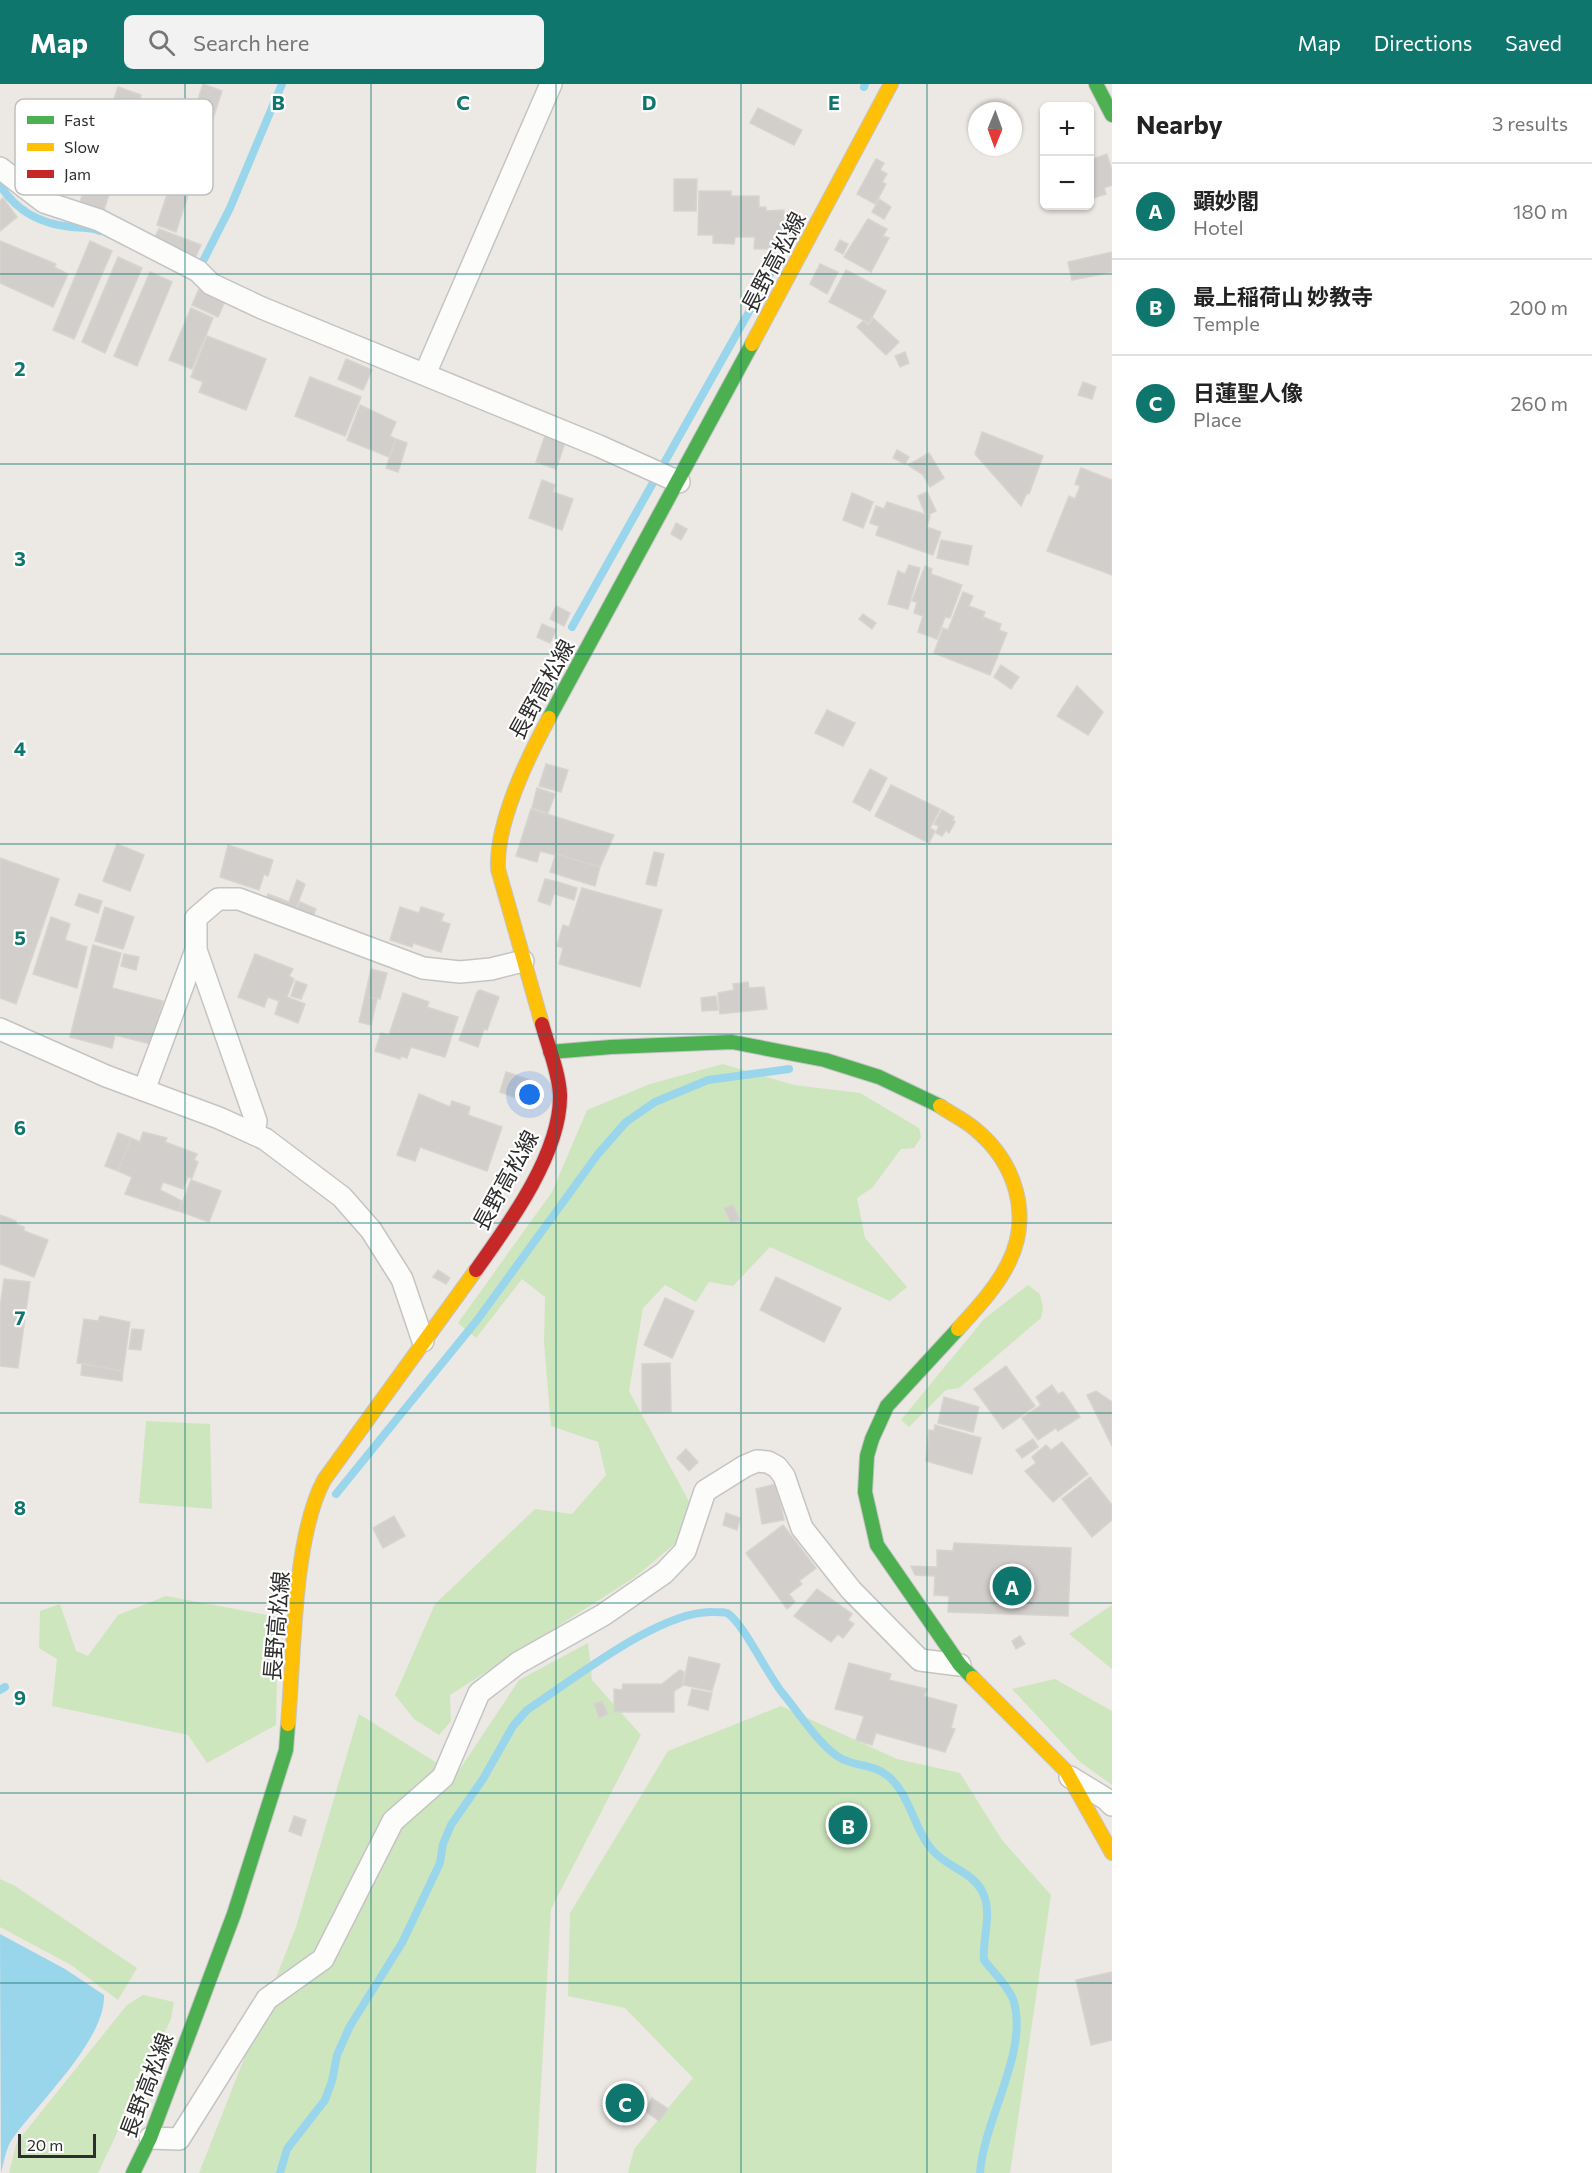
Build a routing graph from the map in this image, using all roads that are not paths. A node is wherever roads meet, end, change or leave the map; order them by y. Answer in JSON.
{"nodes":[{"id":1,"x":551,"y":84,"type":"edge"},
{"id":2,"x":891,"y":84,"type":"edge"},
{"id":3,"x":1096,"y":84,"type":"edge"},
{"id":4,"x":1112,"y":115,"type":"edge"},
{"id":5,"x":0,"y":168,"type":"edge"},
{"id":6,"x":15,"y":180,"type":"edge"},
{"id":7,"x":35,"y":195,"type":"edge"},
{"id":8,"x":425,"y":374,"type":"junction"},
{"id":9,"x":665,"y":475,"type":"junction"},
{"id":10,"x":196,"y":950,"type":"junction"},
{"id":11,"x":523,"y":961,"type":"junction"},
{"id":12,"x":0,"y":1029,"type":"edge"},
{"id":13,"x":550,"y":1052,"type":"junction"},
{"id":14,"x":144,"y":1090,"type":"junction"},
{"id":15,"x":254,"y":1134,"type":"junction"},
{"id":16,"x":423,"y":1341,"type":"junction"},
{"id":17,"x":960,"y":1665,"type":"junction"},
{"id":18,"x":1069,"y":1776,"type":"junction"},
{"id":19,"x":1112,"y":1805,"type":"edge"},
{"id":20,"x":1112,"y":1853,"type":"edge"},
{"id":21,"x":150,"y":2138,"type":"junction"},
{"id":22,"x":133,"y":2173,"type":"edge"}],
"edges":[{"from":1,"to":8,"type":"street"},
{"from":2,"to":9,"type":"main road","name":"長野高松線"},
{"from":3,"to":4,"type":"main road"},
{"from":5,"to":6,"type":"street"},
{"from":7,"to":8,"type":"street"},
{"from":8,"to":9,"type":"street"},
{"from":9,"to":11,"type":"main road","name":"長野高松線"},
{"from":10,"to":11,"type":"street"},
{"from":10,"to":14,"type":"street"},
{"from":10,"to":15,"type":"street"},
{"from":11,"to":13,"type":"main road","name":"長野高松線"},
{"from":12,"to":14,"type":"street"},
{"from":13,"to":16,"type":"main road","name":"長野高松線"},
{"from":13,"to":17,"type":"main road"},
{"from":14,"to":15,"type":"street"},
{"from":15,"to":16,"type":"street"},
{"from":16,"to":21,"type":"main road","name":"長野高松線"},
{"from":17,"to":18,"type":"main road"},
{"from":17,"to":21,"type":"street"},
{"from":18,"to":19,"type":"street"},
{"from":18,"to":20,"type":"main road"},
{"from":21,"to":22,"type":"main road","name":"長野高松線"}]}
